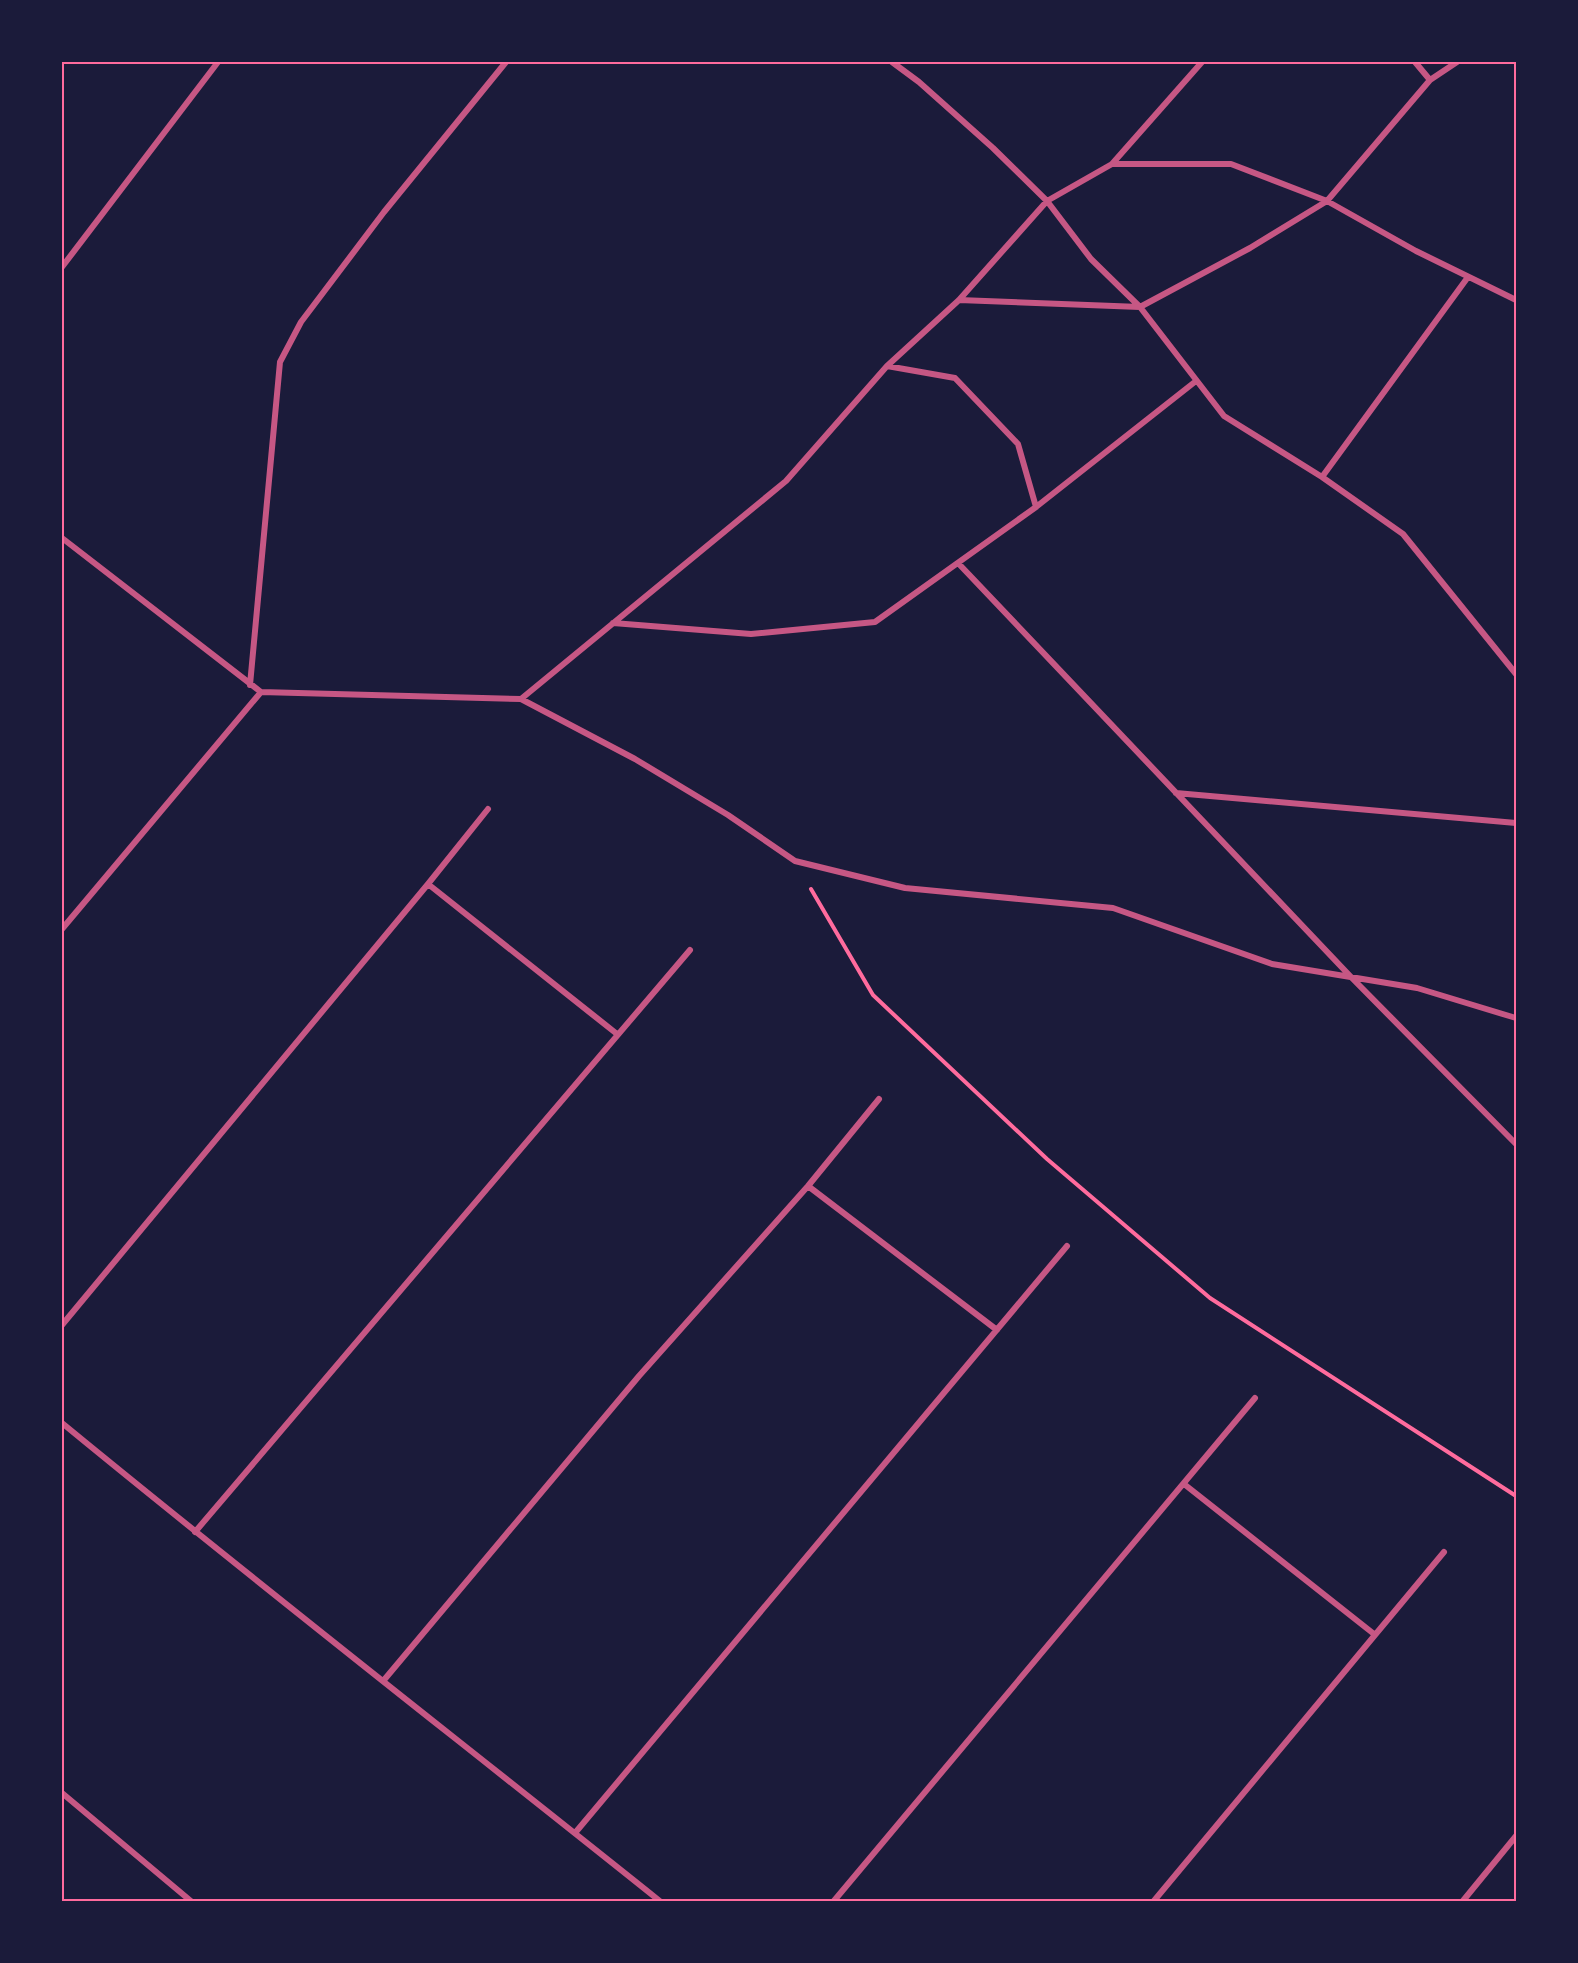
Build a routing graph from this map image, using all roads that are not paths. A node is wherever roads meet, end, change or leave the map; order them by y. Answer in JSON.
{"nodes":[{"id":1,"x":219,"y":62,"type":"edge"},
{"id":2,"x":506,"y":62,"type":"edge"},
{"id":3,"x":892,"y":62,"type":"edge"},
{"id":4,"x":1203,"y":62,"type":"edge"},
{"id":5,"x":1415,"y":62,"type":"edge"},
{"id":6,"x":1457,"y":62,"type":"edge"},
{"id":7,"x":1430,"y":80,"type":"junction"},
{"id":8,"x":1112,"y":164,"type":"junction"},
{"id":9,"x":1047,"y":201,"type":"junction"},
{"id":10,"x":1327,"y":201,"type":"junction"},
{"id":11,"x":62,"y":267,"type":"edge"},
{"id":12,"x":1468,"y":276,"type":"junction"},
{"id":13,"x":959,"y":300,"type":"junction"},
{"id":14,"x":1516,"y":300,"type":"edge"},
{"id":15,"x":1140,"y":307,"type":"junction"},
{"id":16,"x":887,"y":366,"type":"junction"},
{"id":17,"x":1196,"y":381,"type":"junction"},
{"id":18,"x":1322,"y":477,"type":"junction"},
{"id":19,"x":1036,"y":507,"type":"junction"},
{"id":20,"x":62,"y":538,"type":"edge"},
{"id":21,"x":958,"y":563,"type":"junction"},
{"id":22,"x":613,"y":622,"type":"junction"},
{"id":23,"x":1516,"y":674,"type":"edge"},
{"id":24,"x":250,"y":685,"type":"junction"},
{"id":25,"x":261,"y":692,"type":"junction"},
{"id":26,"x":521,"y":699,"type":"junction"},
{"id":27,"x":1176,"y":793,"type":"junction"},
{"id":28,"x":488,"y":809,"type":"dead end"},
{"id":29,"x":1516,"y":823,"type":"edge"},
{"id":30,"x":428,"y":884,"type":"junction"},
{"id":31,"x":62,"y":929,"type":"edge"},
{"id":32,"x":690,"y":950,"type":"dead end"},
{"id":33,"x":1351,"y":977,"type":"junction"},
{"id":34,"x":1516,"y":1018,"type":"edge"},
{"id":35,"x":617,"y":1034,"type":"junction"},
{"id":36,"x":879,"y":1098,"type":"dead end"},
{"id":37,"x":1516,"y":1144,"type":"edge"},
{"id":38,"x":808,"y":1186,"type":"junction"},
{"id":39,"x":1067,"y":1246,"type":"dead end"},
{"id":40,"x":62,"y":1325,"type":"edge"},
{"id":41,"x":997,"y":1330,"type":"junction"},
{"id":42,"x":1255,"y":1398,"type":"dead end"},
{"id":43,"x":62,"y":1422,"type":"edge"},
{"id":44,"x":1184,"y":1484,"type":"junction"},
{"id":45,"x":195,"y":1532,"type":"junction"},
{"id":46,"x":1444,"y":1552,"type":"dead end"},
{"id":47,"x":1374,"y":1634,"type":"junction"},
{"id":48,"x":384,"y":1680,"type":"junction"},
{"id":49,"x":62,"y":1793,"type":"edge"},
{"id":50,"x":575,"y":1833,"type":"junction"},
{"id":51,"x":1516,"y":1836,"type":"edge"},
{"id":52,"x":192,"y":1902,"type":"edge"},
{"id":53,"x":661,"y":1902,"type":"edge"},
{"id":54,"x":833,"y":1902,"type":"edge"},
{"id":55,"x":1153,"y":1902,"type":"edge"},
{"id":56,"x":1462,"y":1902,"type":"edge"}],
"edges":[{"from":1,"to":11,"type":"street"},
{"from":2,"to":24,"type":"street"},
{"from":3,"to":9,"type":"street"},
{"from":4,"to":8,"type":"street"},
{"from":5,"to":7,"type":"street"},
{"from":6,"to":7,"type":"street"},
{"from":7,"to":10,"type":"street"},
{"from":8,"to":9,"type":"street"},
{"from":8,"to":10,"type":"street"},
{"from":9,"to":13,"type":"street"},
{"from":9,"to":15,"type":"street"},
{"from":10,"to":12,"type":"street"},
{"from":10,"to":15,"type":"street"},
{"from":12,"to":14,"type":"street"},
{"from":12,"to":18,"type":"street"},
{"from":13,"to":15,"type":"street"},
{"from":13,"to":16,"type":"street"},
{"from":15,"to":17,"type":"street"},
{"from":16,"to":19,"type":"street"},
{"from":16,"to":22,"type":"street"},
{"from":17,"to":18,"type":"street"},
{"from":17,"to":19,"type":"street"},
{"from":18,"to":23,"type":"street"},
{"from":19,"to":21,"type":"street"},
{"from":20,"to":24,"type":"street"},
{"from":21,"to":22,"type":"street"},
{"from":21,"to":27,"type":"street"},
{"from":22,"to":26,"type":"street"},
{"from":24,"to":25,"type":"street"},
{"from":25,"to":26,"type":"street"},
{"from":25,"to":31,"type":"street"},
{"from":26,"to":33,"type":"street"},
{"from":27,"to":29,"type":"street"},
{"from":27,"to":33,"type":"street"},
{"from":28,"to":30,"type":"street"},
{"from":30,"to":35,"type":"street"},
{"from":30,"to":40,"type":"street"},
{"from":32,"to":35,"type":"street"},
{"from":33,"to":34,"type":"street"},
{"from":33,"to":37,"type":"street"},
{"from":35,"to":45,"type":"street"},
{"from":36,"to":38,"type":"street"},
{"from":38,"to":41,"type":"street"},
{"from":38,"to":48,"type":"street"},
{"from":39,"to":41,"type":"street"},
{"from":41,"to":50,"type":"street"},
{"from":42,"to":44,"type":"street"},
{"from":43,"to":45,"type":"street"},
{"from":44,"to":47,"type":"street"},
{"from":44,"to":54,"type":"street"},
{"from":45,"to":48,"type":"street"},
{"from":46,"to":47,"type":"street"},
{"from":47,"to":55,"type":"street"},
{"from":48,"to":50,"type":"street"},
{"from":49,"to":52,"type":"street"},
{"from":50,"to":53,"type":"street"},
{"from":51,"to":56,"type":"street"}]}
